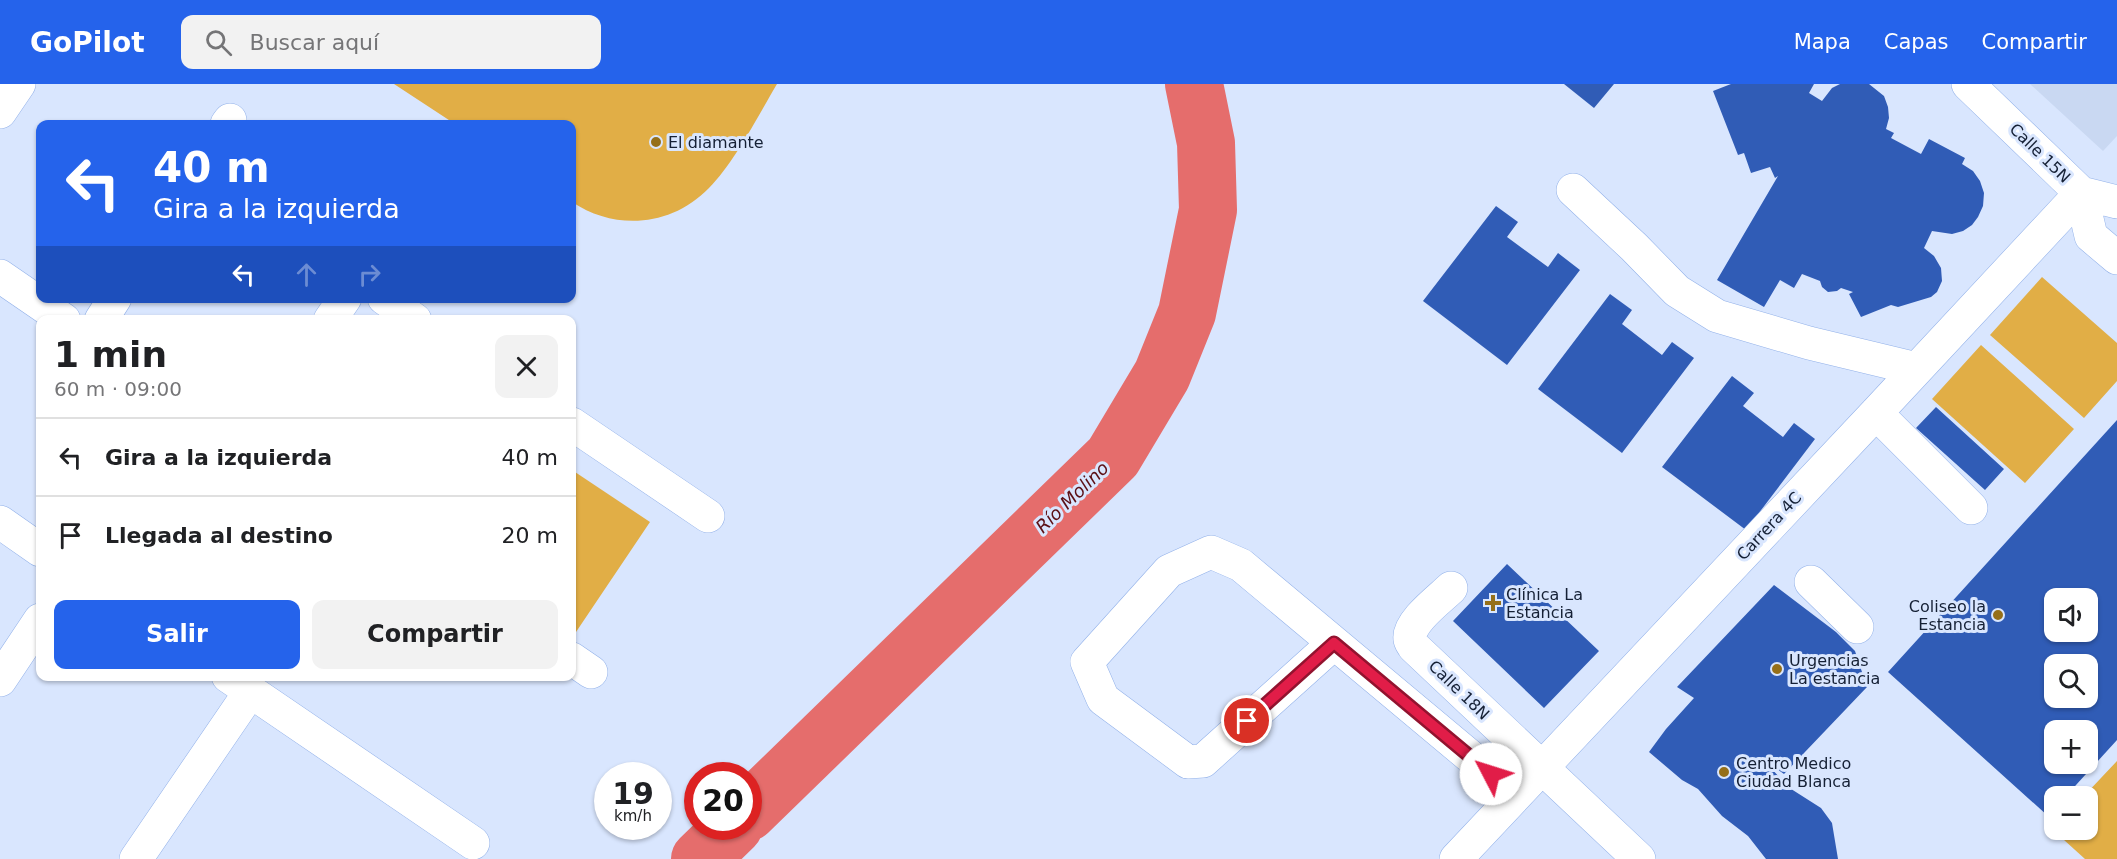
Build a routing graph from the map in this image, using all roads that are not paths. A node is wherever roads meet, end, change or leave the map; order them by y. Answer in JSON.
{"nodes":[{"id":1,"x":19,"y":84,"type":"edge"},
{"id":2,"x":1968,"y":84,"type":"edge"},
{"id":3,"x":0,"y":112,"type":"edge"},
{"id":4,"x":1573,"y":190,"type":"dead end"},
{"id":5,"x":2080,"y":193,"type":"junction"},
{"id":6,"x":2117,"y":202,"type":"edge"},
{"id":7,"x":2117,"y":258,"type":"edge"},
{"id":8,"x":0,"y":276,"type":"edge"},
{"id":9,"x":36,"y":301,"type":"edge"},
{"id":10,"x":39,"y":303,"type":"edge"},
{"id":11,"x":391,"y":303,"type":"edge"},
{"id":12,"x":57,"y":315,"type":"edge"},
{"id":13,"x":408,"y":315,"type":"edge"},
{"id":14,"x":1917,"y":369,"type":"junction"},
{"id":15,"x":1876,"y":412,"type":"junction"},
{"id":16,"x":576,"y":427,"type":"edge"},
{"id":17,"x":1971,"y":508,"type":"dead end"},
{"id":18,"x":708,"y":516,"type":"dead end"},
{"id":19,"x":0,"y":522,"type":"edge"},
{"id":20,"x":36,"y":547,"type":"edge"},
{"id":21,"x":1811,"y":582,"type":"dead end"},
{"id":22,"x":1452,"y":588,"type":"dead end"},
{"id":23,"x":36,"y":626,"type":"edge"},
{"id":24,"x":1857,"y":627,"type":"dead end"},
{"id":25,"x":1334,"y":643,"type":"junction"},
{"id":26,"x":0,"y":680,"type":"edge"},
{"id":27,"x":239,"y":684,"type":"edge"},
{"id":28,"x":1540,"y":767,"type":"junction"},
{"id":29,"x":1515,"y":794,"type":"junction"},
{"id":30,"x":474,"y":843,"type":"dead end"},
{"id":31,"x":136,"y":859,"type":"edge"},
{"id":32,"x":1456,"y":859,"type":"edge"},
{"id":33,"x":1639,"y":859,"type":"edge"}],
"edges":[{"from":1,"to":3,"type":"street"},
{"from":2,"to":5,"type":"street","name":"Calle 15N"},
{"from":4,"to":14,"type":"street"},
{"from":5,"to":6,"type":"street"},
{"from":5,"to":7,"type":"street","name":"Calle 15N"},
{"from":5,"to":14,"type":"street","name":"Carrera 4C"},
{"from":8,"to":9,"type":"street"},
{"from":10,"to":12,"type":"street"},
{"from":11,"to":13,"type":"street"},
{"from":14,"to":15,"type":"street","name":"Carrera 4C"},
{"from":15,"to":17,"type":"street"},
{"from":15,"to":28,"type":"street","name":"Carrera 4C"},
{"from":16,"to":18,"type":"street"},
{"from":19,"to":20,"type":"street"},
{"from":21,"to":24,"type":"street"},
{"from":22,"to":28,"type":"street","name":"Calle 18N"},
{"from":23,"to":26,"type":"street"},
{"from":25,"to":25,"type":"street"},
{"from":25,"to":29,"type":"street"},
{"from":27,"to":30,"type":"street"},
{"from":27,"to":31,"type":"street"},
{"from":28,"to":29,"type":"street","name":"Carrera 4C"},
{"from":28,"to":33,"type":"street","name":"Calle 18N"},
{"from":29,"to":32,"type":"street","name":"Carrera 4C"}]}
